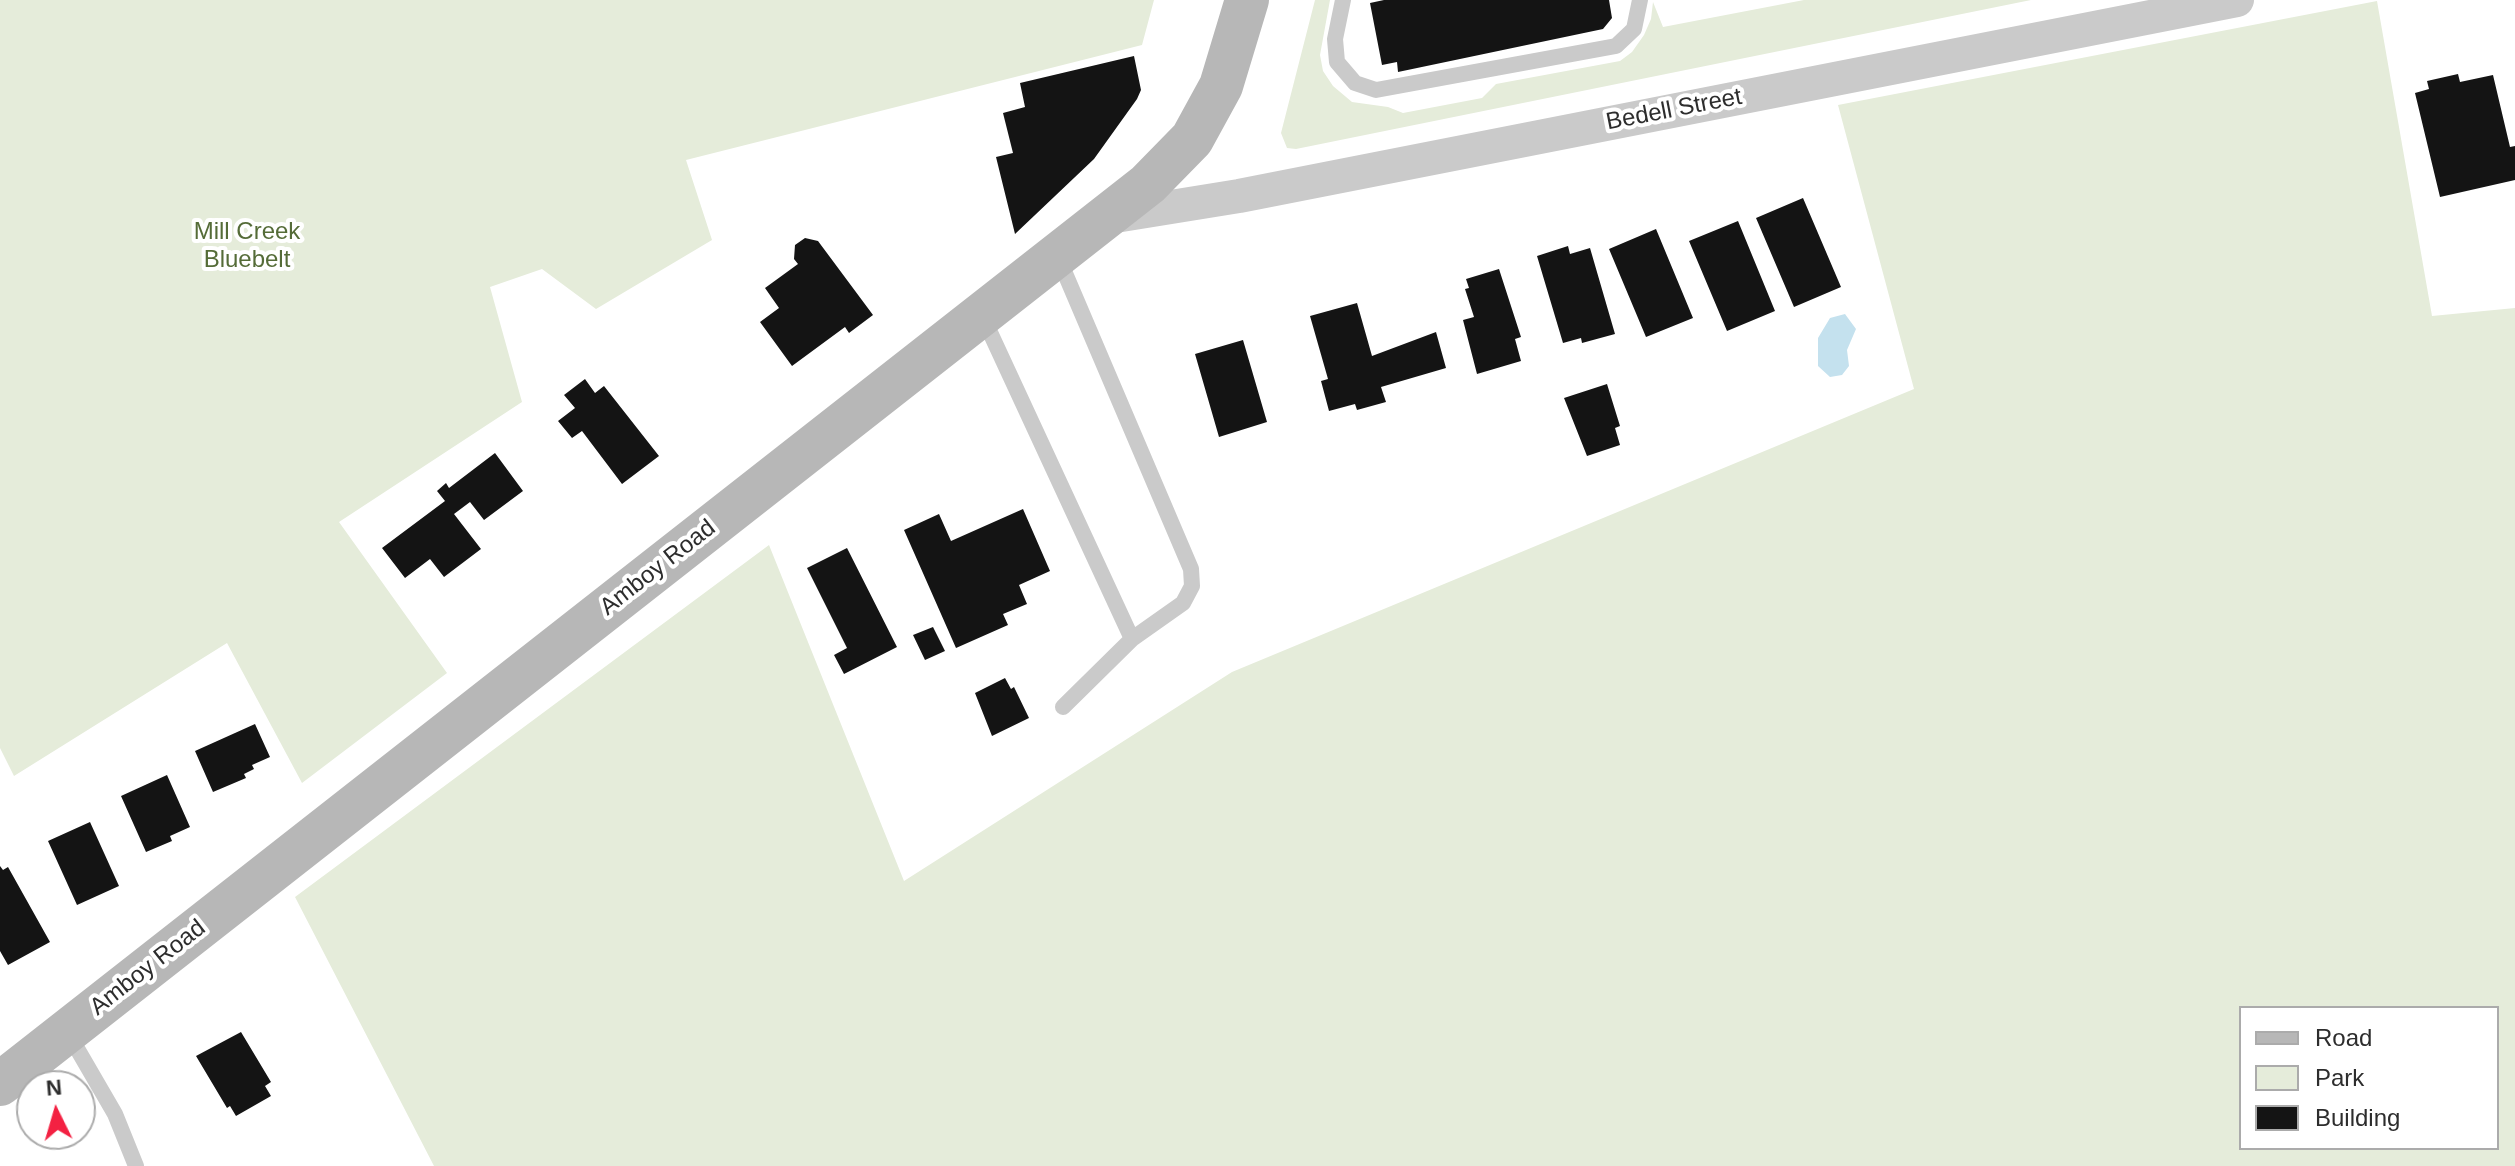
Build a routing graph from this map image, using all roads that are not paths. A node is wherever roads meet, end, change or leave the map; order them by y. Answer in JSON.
{"nodes":[{"id":1,"x":1247,"y":0,"type":"edge"},
{"id":2,"x":1343,"y":0,"type":"edge"},
{"id":3,"x":1640,"y":0,"type":"edge"},
{"id":4,"x":2237,"y":0,"type":"edge"},
{"id":5,"x":1109,"y":217,"type":"junction"},
{"id":6,"x":1058,"y":257,"type":"junction"},
{"id":7,"x":981,"y":314,"type":"junction"},
{"id":8,"x":1132,"y":639,"type":"junction"},
{"id":9,"x":1063,"y":707,"type":"dead end"},
{"id":10,"x":68,"y":1032,"type":"junction"},
{"id":11,"x":0,"y":1084,"type":"edge"},
{"id":12,"x":136,"y":1166,"type":"edge"}],
"edges":[{"from":1,"to":5,"type":"main road","name":"Amboy Road"},
{"from":2,"to":3,"type":"lane"},
{"from":4,"to":5,"type":"street","name":"Bedell Street"},
{"from":5,"to":6,"type":"main road","name":"Amboy Road"},
{"from":6,"to":7,"type":"main road","name":"Amboy Road"},
{"from":6,"to":8,"type":"lane"},
{"from":7,"to":8,"type":"lane"},
{"from":7,"to":10,"type":"main road","name":"Amboy Road"},
{"from":8,"to":9,"type":"lane"},
{"from":10,"to":11,"type":"main road","name":"Amboy Road"},
{"from":10,"to":12,"type":"lane"}]}
